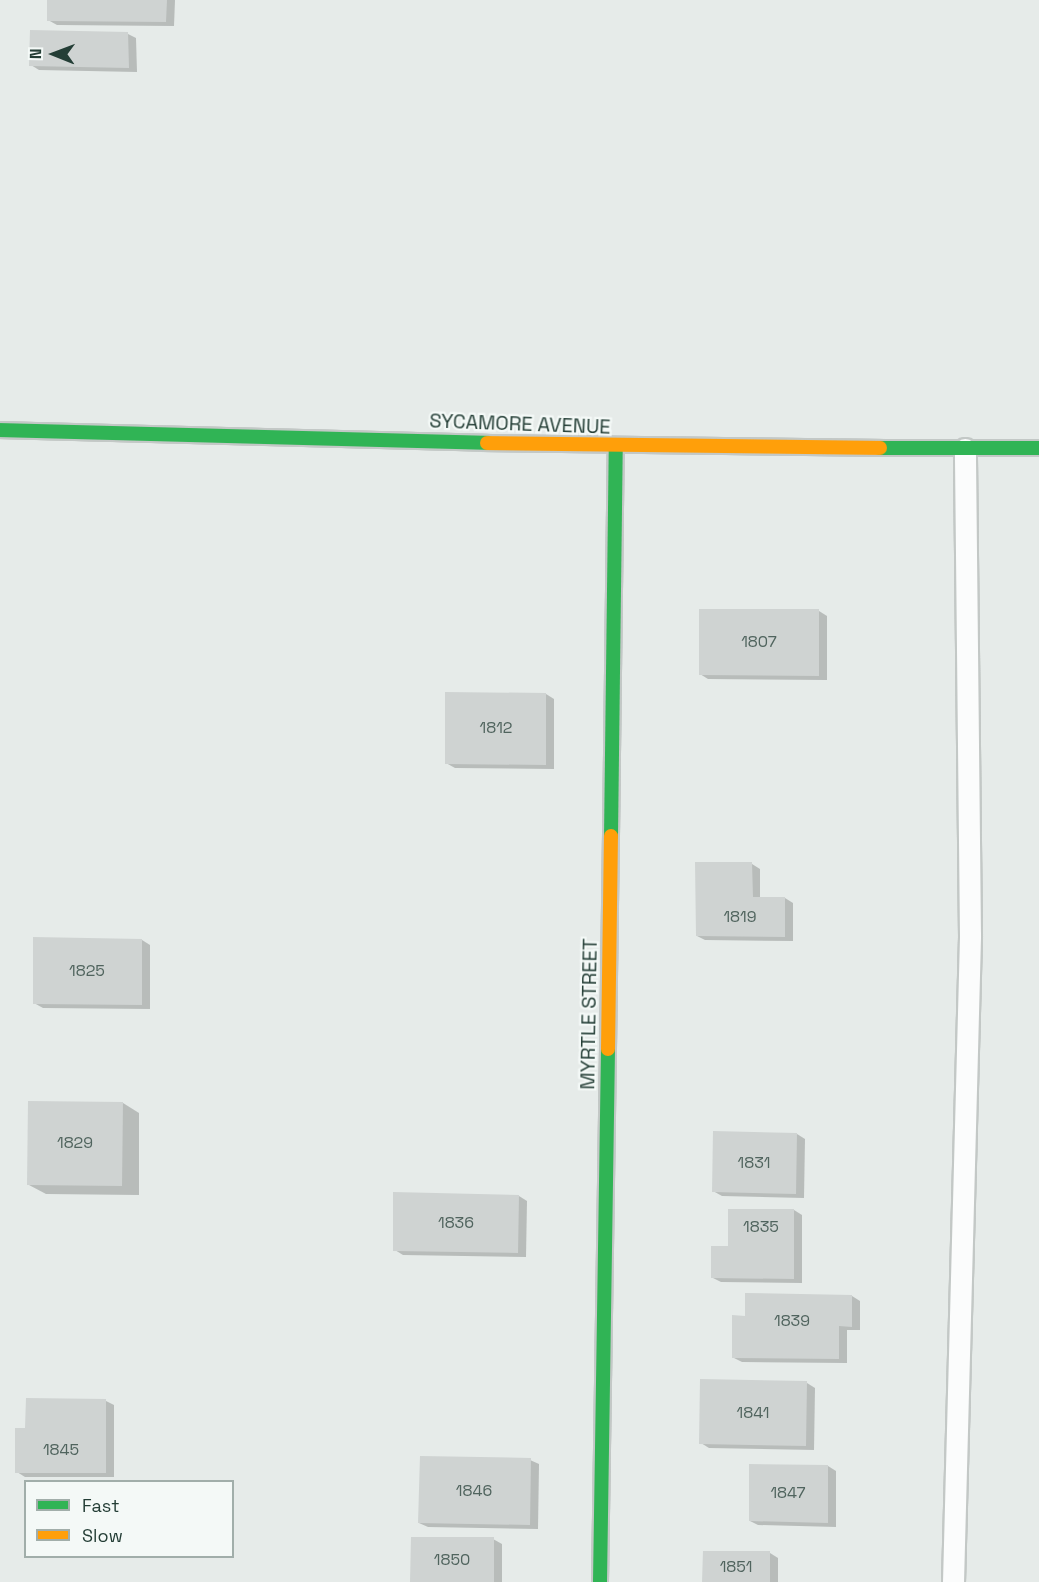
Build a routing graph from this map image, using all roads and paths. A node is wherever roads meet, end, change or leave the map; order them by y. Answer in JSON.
{"nodes":[{"id":1,"x":0,"y":430,"type":"edge"},
{"id":2,"x":616,"y":447,"type":"junction"},
{"id":3,"x":1039,"y":448,"type":"edge"},
{"id":4,"x":965,"y":449,"type":"junction"},
{"id":5,"x":600,"y":1582,"type":"edge"},
{"id":6,"x":953,"y":1582,"type":"edge"}],
"edges":[{"from":1,"to":2,"type":"street","name":"SYCAMORE AVENUE"},
{"from":2,"to":4,"type":"street","name":"SYCAMORE AVENUE"},
{"from":2,"to":5,"type":"street","name":"MYRTLE STREET"},
{"from":3,"to":4,"type":"street","name":"SYCAMORE AVENUE"},
{"from":4,"to":6,"type":"lane"}]}
